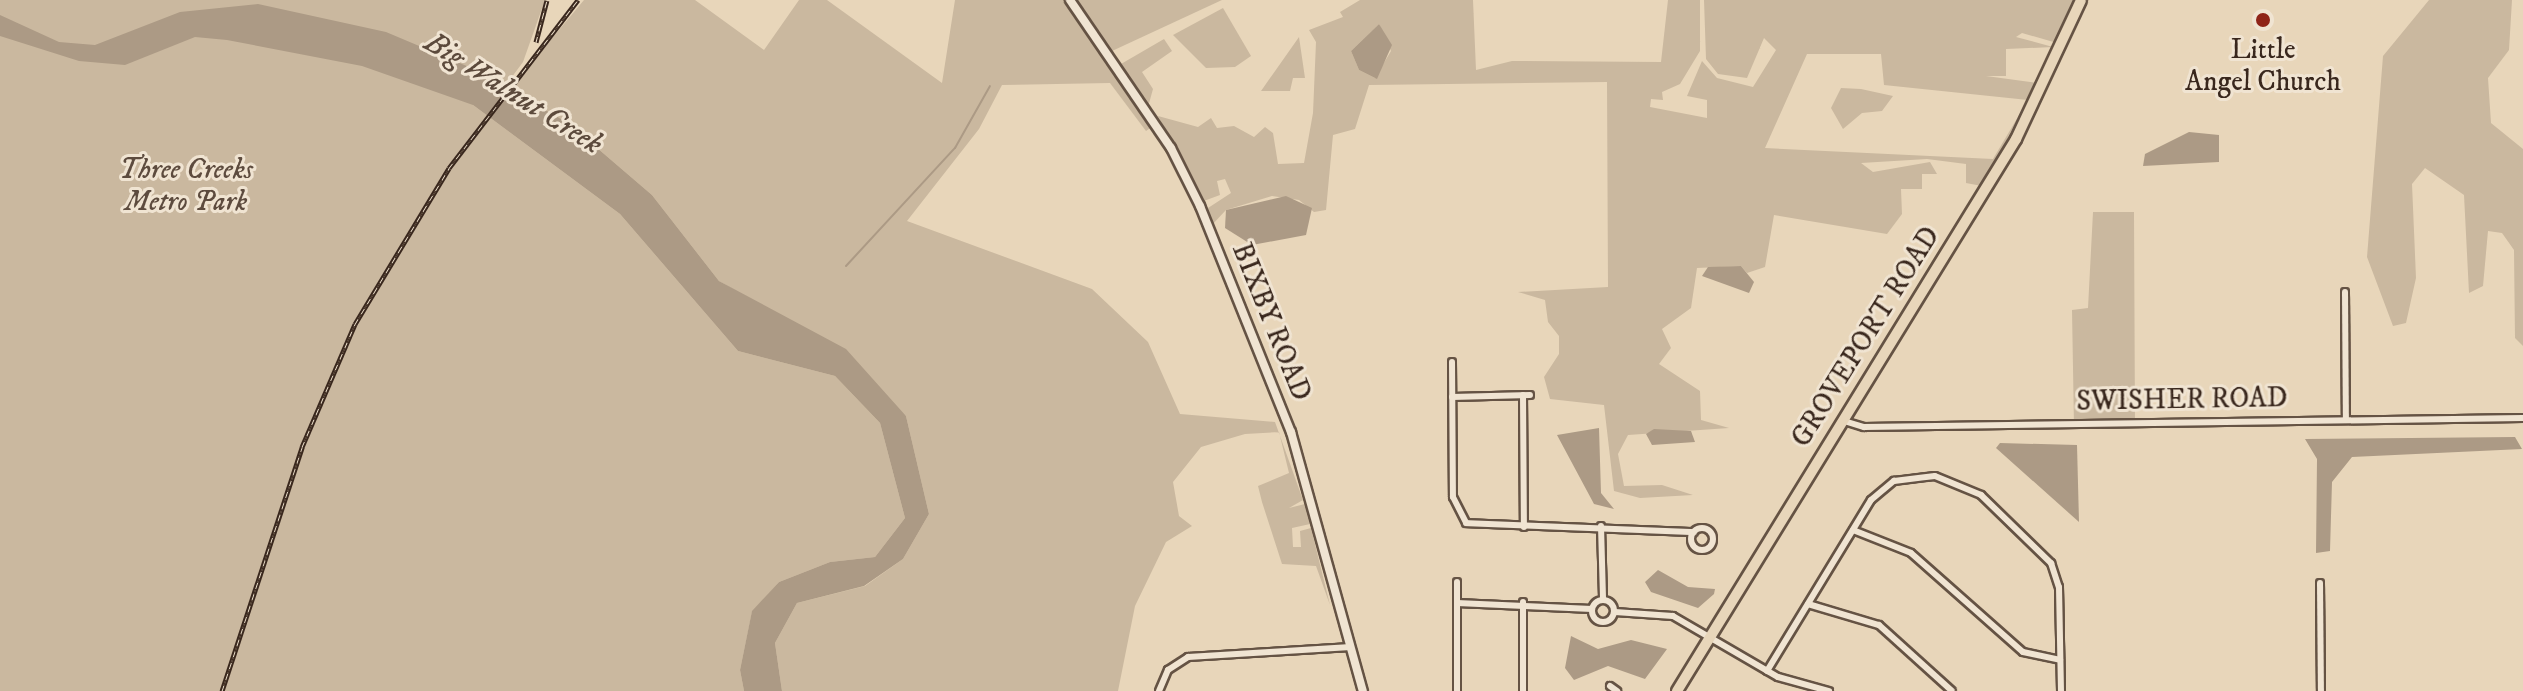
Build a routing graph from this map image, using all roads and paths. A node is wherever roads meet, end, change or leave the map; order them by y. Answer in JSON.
{"nodes":[{"id":1,"x":1070,"y":0,"type":"edge"},
{"id":2,"x":2081,"y":0,"type":"edge"},
{"id":3,"x":2345,"y":292,"type":"dead end"},
{"id":4,"x":1452,"y":362,"type":"dead end"},
{"id":5,"x":1452,"y":397,"type":"junction"},
{"id":6,"x":2523,"y":418,"type":"edge"},
{"id":7,"x":2346,"y":420,"type":"junction"},
{"id":8,"x":1844,"y":421,"type":"junction"},
{"id":9,"x":1601,"y":526,"type":"junction"},
{"id":10,"x":1524,"y":527,"type":"junction"},
{"id":11,"x":1853,"y":530,"type":"junction"},
{"id":12,"x":1694,"y":532,"type":"dead end"},
{"id":13,"x":1457,"y":582,"type":"dead end"},
{"id":14,"x":2320,"y":583,"type":"dead end"},
{"id":15,"x":1603,"y":599,"type":"junction"},
{"id":16,"x":1523,"y":602,"type":"junction"},
{"id":17,"x":1457,"y":603,"type":"junction"},
{"id":18,"x":1808,"y":604,"type":"junction"},
{"id":19,"x":1592,"y":609,"type":"junction"},
{"id":20,"x":1615,"y":612,"type":"junction"},
{"id":21,"x":1709,"y":638,"type":"junction"},
{"id":22,"x":1351,"y":647,"type":"junction"},
{"id":23,"x":1167,"y":656,"type":"dead end"},
{"id":24,"x":2060,"y":660,"type":"junction"},
{"id":25,"x":1174,"y":663,"type":"junction"},
{"id":26,"x":1767,"y":671,"type":"junction"},
{"id":27,"x":1159,"y":691,"type":"edge"},
{"id":28,"x":1363,"y":691,"type":"edge"},
{"id":29,"x":1457,"y":691,"type":"edge"},
{"id":30,"x":1523,"y":691,"type":"edge"},
{"id":31,"x":1677,"y":691,"type":"edge"},
{"id":32,"x":1829,"y":691,"type":"edge"},
{"id":33,"x":1952,"y":691,"type":"edge"},
{"id":34,"x":2061,"y":691,"type":"edge"},
{"id":35,"x":2321,"y":691,"type":"edge"}],
"edges":[{"from":1,"to":22,"type":"street","name":"BIXBY ROAD"},
{"from":2,"to":8,"type":"main road","name":"GROVEPORT ROAD"},
{"from":3,"to":7,"type":"street"},
{"from":4,"to":5,"type":"street"},
{"from":5,"to":10,"type":"street"},
{"from":5,"to":10,"type":"street"},
{"from":6,"to":7,"type":"street","name":"SWISHER ROAD"},
{"from":7,"to":8,"type":"street","name":"SWISHER ROAD"},
{"from":8,"to":21,"type":"main road","name":"GROVEPORT ROAD"},
{"from":9,"to":10,"type":"street"},
{"from":9,"to":12,"type":"street"},
{"from":9,"to":15,"type":"street"},
{"from":11,"to":18,"type":"street"},
{"from":11,"to":24,"type":"street"},
{"from":11,"to":24,"type":"street"},
{"from":13,"to":17,"type":"street"},
{"from":14,"to":35,"type":"street"},
{"from":15,"to":19,"type":"street"},
{"from":15,"to":20,"type":"street"},
{"from":16,"to":17,"type":"street"},
{"from":16,"to":19,"type":"street"},
{"from":16,"to":30,"type":"street"},
{"from":17,"to":29,"type":"street"},
{"from":18,"to":26,"type":"street"},
{"from":18,"to":33,"type":"street"},
{"from":19,"to":20,"type":"street"},
{"from":20,"to":21,"type":"street"},
{"from":21,"to":26,"type":"street"},
{"from":21,"to":31,"type":"main road","name":"GROVEPORT ROAD"},
{"from":22,"to":25,"type":"street"},
{"from":22,"to":28,"type":"street","name":"BIXBY ROAD"},
{"from":23,"to":25,"type":"street"},
{"from":24,"to":34,"type":"street"},
{"from":25,"to":27,"type":"street"},
{"from":26,"to":32,"type":"street"}]}
